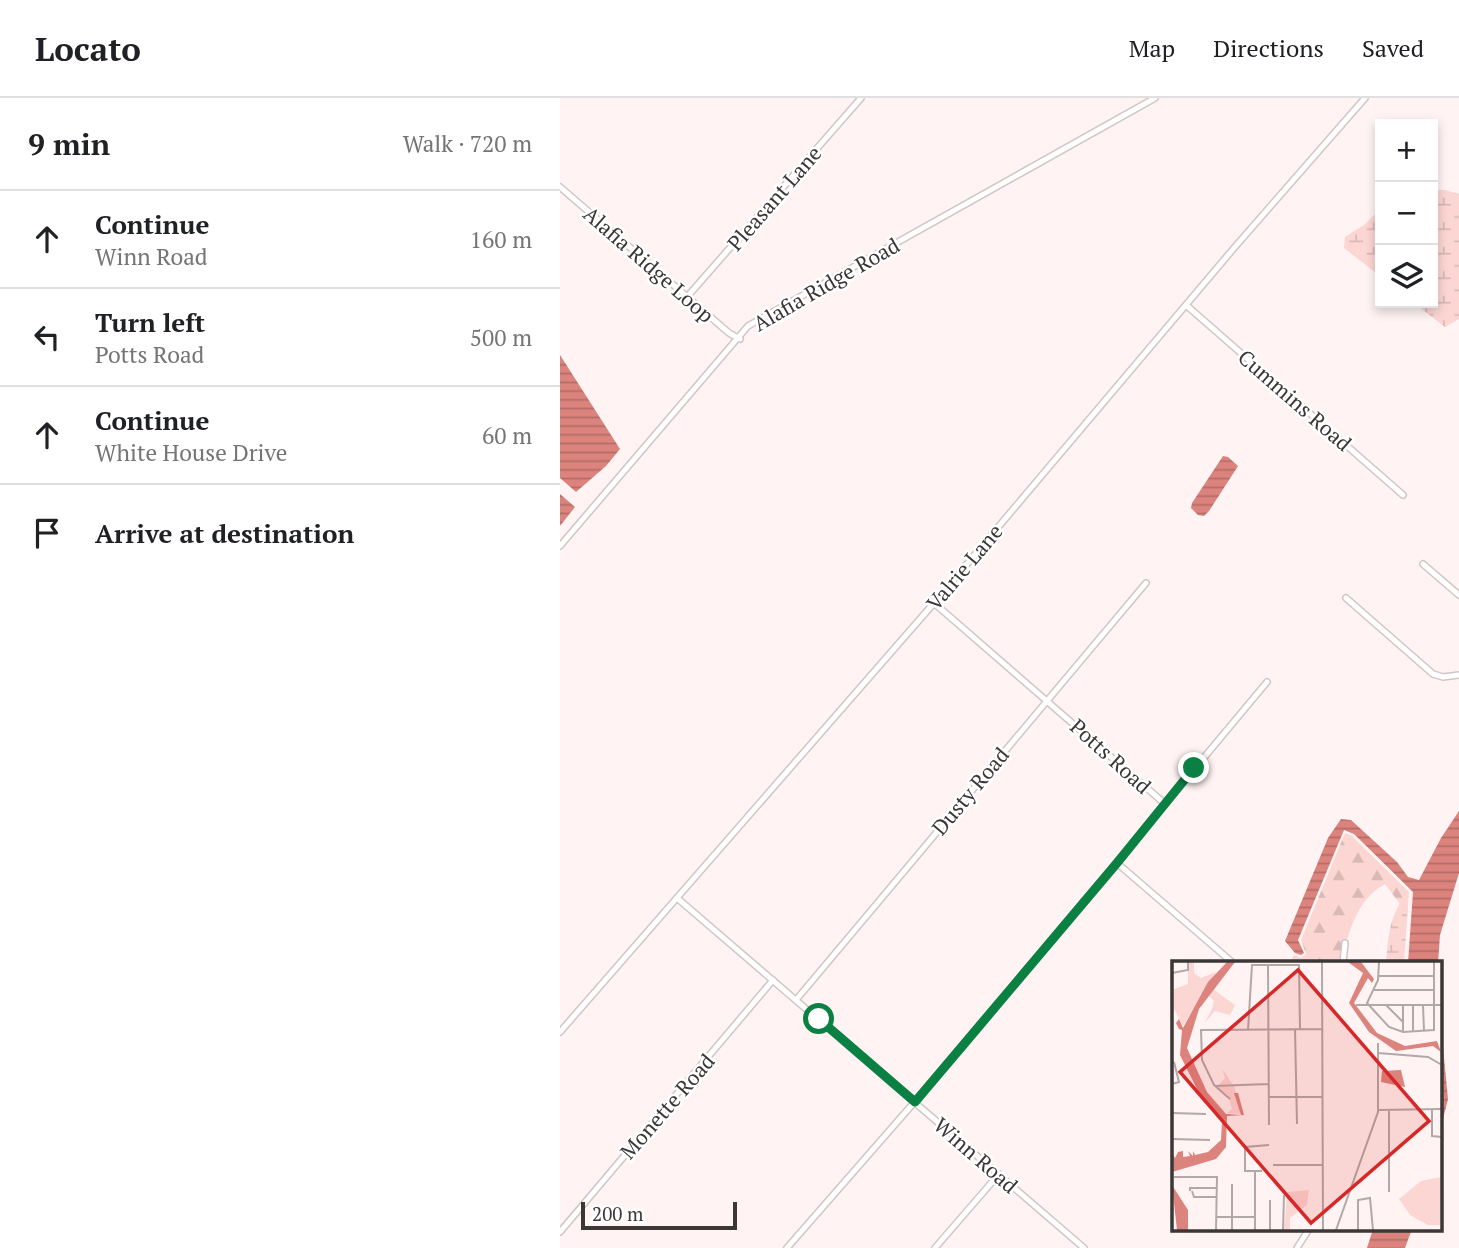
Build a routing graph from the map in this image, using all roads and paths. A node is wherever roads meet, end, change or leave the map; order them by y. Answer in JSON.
{"nodes":[{"id":1,"x":861,"y":98,"type":"edge"},
{"id":2,"x":1155,"y":98,"type":"edge"},
{"id":3,"x":1365,"y":98,"type":"edge"},
{"id":4,"x":560,"y":187,"type":"edge"},
{"id":5,"x":687,"y":297,"type":"junction"},
{"id":6,"x":1186,"y":305,"type":"junction"},
{"id":7,"x":740,"y":339,"type":"junction"},
{"id":8,"x":1403,"y":495,"type":"dead end"},
{"id":9,"x":560,"y":546,"type":"edge"},
{"id":10,"x":1423,"y":564,"type":"dead end"},
{"id":11,"x":1146,"y":583,"type":"dead end"},
{"id":12,"x":1459,"y":595,"type":"edge"},
{"id":13,"x":1346,"y":598,"type":"dead end"},
{"id":14,"x":934,"y":603,"type":"junction"},
{"id":15,"x":1459,"y":675,"type":"edge"},
{"id":16,"x":1267,"y":682,"type":"dead end"},
{"id":17,"x":1047,"y":699,"type":"junction"},
{"id":18,"x":1164,"y":803,"type":"junction"},
{"id":19,"x":1117,"y":863,"type":"junction"},
{"id":20,"x":677,"y":898,"type":"junction"},
{"id":21,"x":1345,"y":943,"type":"dead end"},
{"id":22,"x":1231,"y":961,"type":"edge"},
{"id":23,"x":1343,"y":961,"type":"edge"},
{"id":24,"x":773,"y":980,"type":"junction"},
{"id":25,"x":796,"y":1000,"type":"junction"},
{"id":26,"x":560,"y":1032,"type":"edge"},
{"id":27,"x":915,"y":1102,"type":"junction"},
{"id":28,"x":999,"y":1174,"type":"junction"},
{"id":29,"x":1308,"y":1230,"type":"edge"},
{"id":30,"x":560,"y":1232,"type":"edge"},
{"id":31,"x":787,"y":1248,"type":"edge"},
{"id":32,"x":935,"y":1248,"type":"edge"},
{"id":33,"x":1084,"y":1248,"type":"edge"},
{"id":34,"x":1297,"y":1248,"type":"edge"}],
"edges":[{"from":1,"to":5,"type":"street","name":"Pleasant Lane"},
{"from":2,"to":7,"type":"street","name":"Alafia Ridge Road"},
{"from":3,"to":6,"type":"street","name":"Valrie Lane"},
{"from":4,"to":5,"type":"street","name":"Alafia Ridge Loop"},
{"from":5,"to":7,"type":"street","name":"Alafia Ridge Loop"},
{"from":6,"to":8,"type":"street","name":"Cummins Road"},
{"from":6,"to":14,"type":"street","name":"Valrie Lane"},
{"from":7,"to":9,"type":"street","name":"Alafia Ridge Road"},
{"from":10,"to":12,"type":"street"},
{"from":11,"to":17,"type":"street","name":"Dusty Road"},
{"from":13,"to":15,"type":"street"},
{"from":14,"to":17,"type":"street","name":"Potts Road"},
{"from":14,"to":20,"type":"street","name":"Valrie Lane"},
{"from":16,"to":18,"type":"street"},
{"from":17,"to":18,"type":"street","name":"Potts Road"},
{"from":17,"to":25,"type":"street","name":"Dusty Road"},
{"from":18,"to":19,"type":"street","name":"Potts Road"},
{"from":19,"to":22,"type":"street"},
{"from":19,"to":27,"type":"street","name":"Potts Road"},
{"from":20,"to":24,"type":"street","name":"Winn Road"},
{"from":20,"to":26,"type":"street","name":"Valrie Lane"},
{"from":21,"to":23,"type":"street"},
{"from":24,"to":25,"type":"street","name":"Winn Road"},
{"from":24,"to":30,"type":"street","name":"Monette Road"},
{"from":25,"to":27,"type":"street","name":"Winn Road"},
{"from":27,"to":28,"type":"street","name":"Winn Road"},
{"from":27,"to":31,"type":"street","name":"Potts Road"},
{"from":28,"to":32,"type":"street"},
{"from":28,"to":33,"type":"street","name":"Winn Road"},
{"from":29,"to":34,"type":"street"}]}
